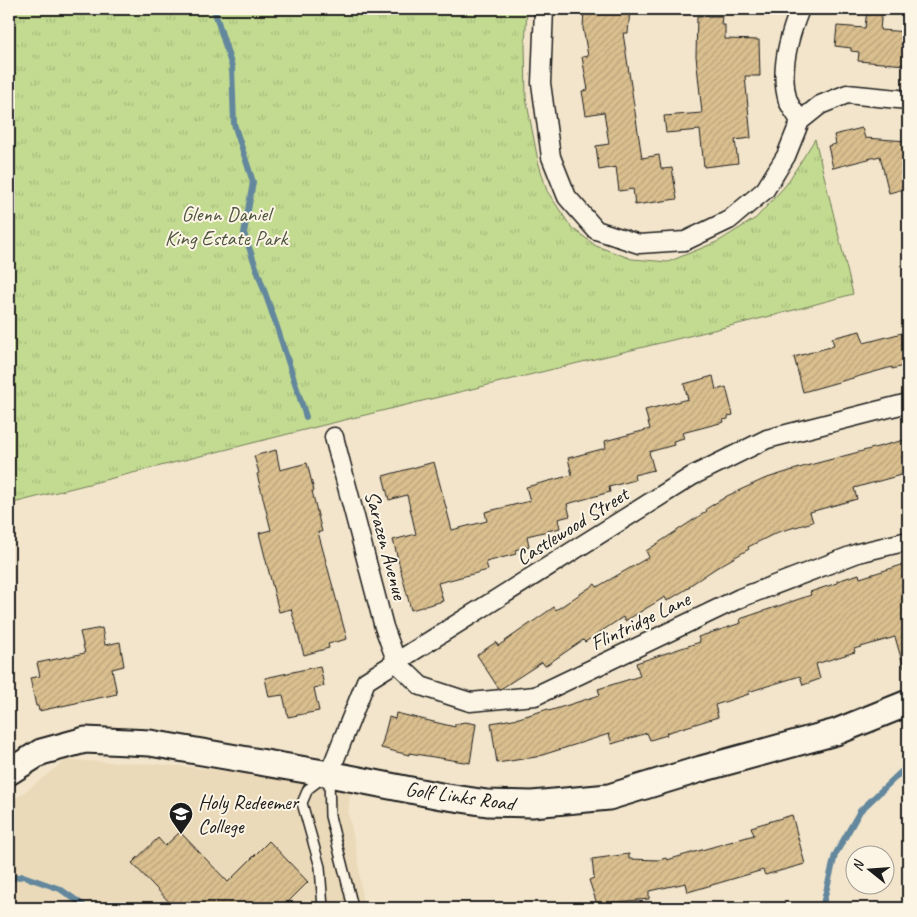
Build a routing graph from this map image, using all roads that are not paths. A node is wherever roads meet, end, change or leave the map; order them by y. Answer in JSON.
{"nodes":[{"id":1,"x":544,"y":9,"type":"edge"},
{"id":2,"x":800,"y":9,"type":"edge"},
{"id":3,"x":908,"y":100,"type":"edge"},
{"id":4,"x":800,"y":121,"type":"junction"},
{"id":5,"x":908,"y":403,"type":"edge"},
{"id":6,"x":334,"y":437,"type":"dead end"},
{"id":7,"x":908,"y":541,"type":"edge"},
{"id":8,"x":397,"y":663,"type":"junction"},
{"id":9,"x":908,"y":704,"type":"edge"},
{"id":10,"x":9,"y":772,"type":"edge"},
{"id":11,"x":329,"y":774,"type":"junction"},
{"id":12,"x":353,"y":907,"type":"dead end"},
{"id":13,"x":323,"y":908,"type":"edge"}],
"edges":[{"from":1,"to":4,"type":"street"},
{"from":2,"to":4,"type":"street"},
{"from":3,"to":4,"type":"street"},
{"from":5,"to":8,"type":"street","name":"Castlewood Street"},
{"from":6,"to":8,"type":"street","name":"Sarazen Avenue"},
{"from":7,"to":8,"type":"street","name":"Flintridge Lane"},
{"from":8,"to":11,"type":"street","name":"Castlewood Street"},
{"from":9,"to":11,"type":"street","name":"Golf Links Road"},
{"from":10,"to":11,"type":"street","name":"Golf Links Road"},
{"from":11,"to":12,"type":"lane"},
{"from":11,"to":13,"type":"lane"}]}
